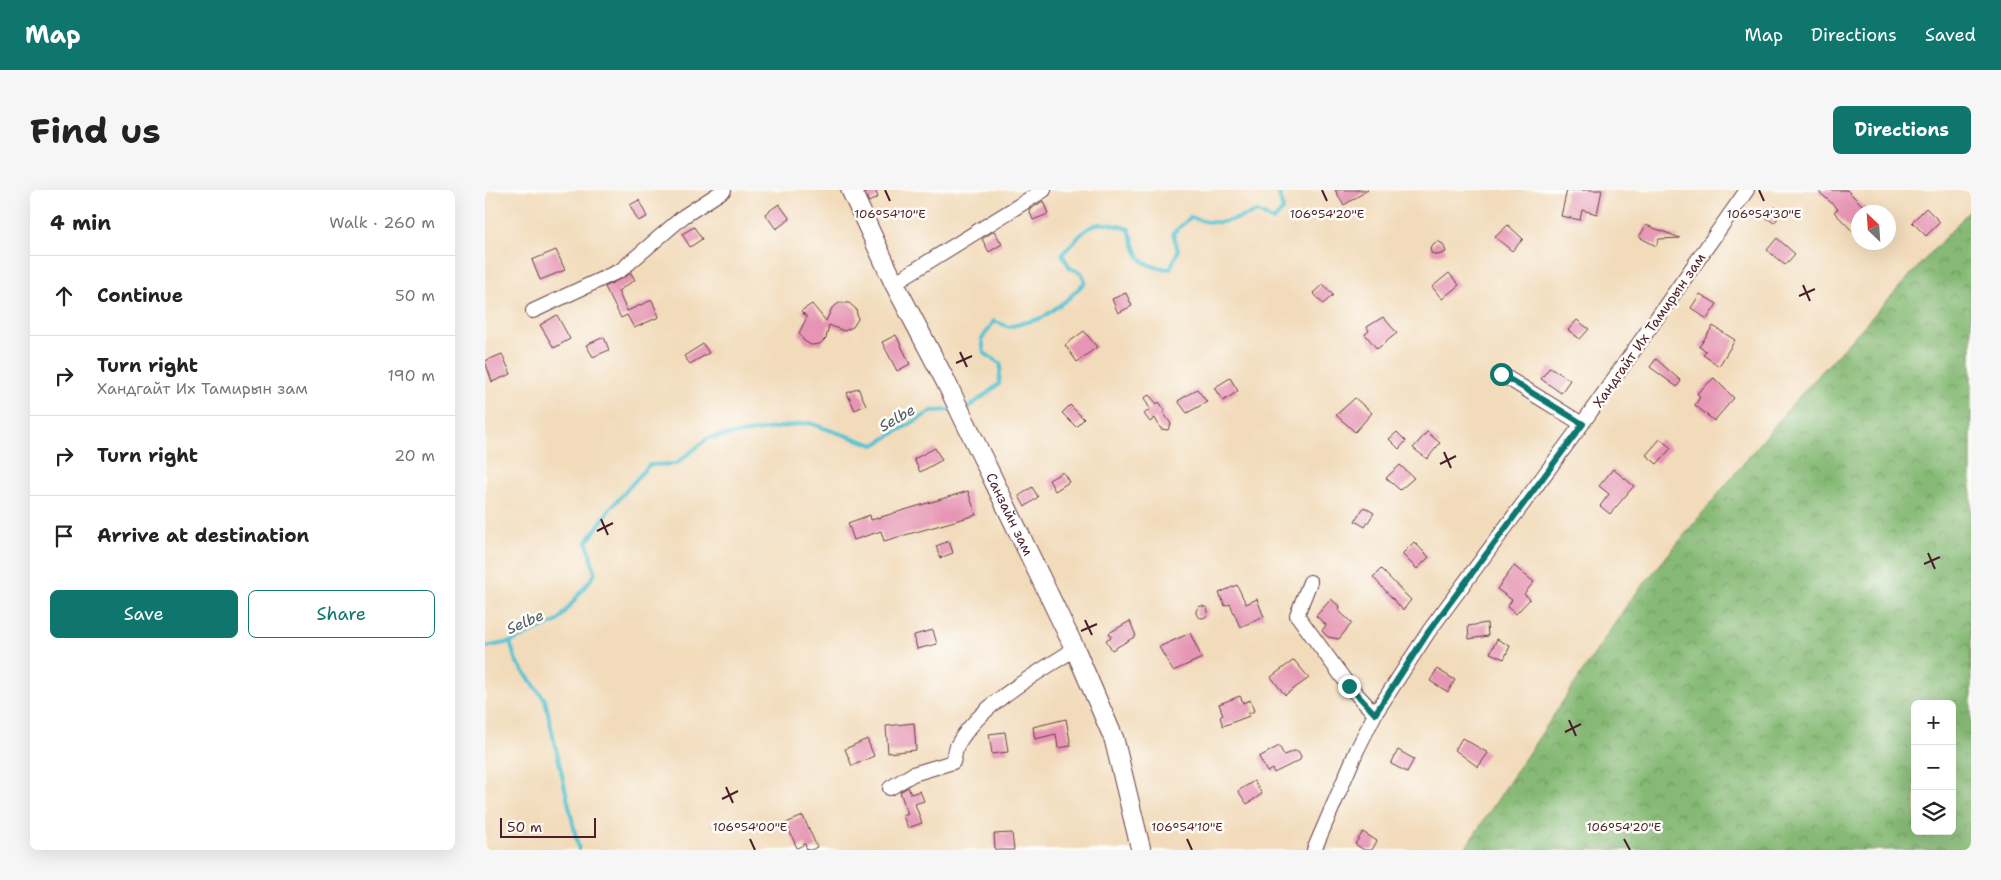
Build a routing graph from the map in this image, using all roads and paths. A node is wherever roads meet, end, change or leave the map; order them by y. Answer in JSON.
{"nodes":[{"id":1,"x":724,"y":190,"type":"edge"},
{"id":2,"x":851,"y":190,"type":"edge"},
{"id":3,"x":1044,"y":190,"type":"edge"},
{"id":4,"x":1747,"y":190,"type":"edge"},
{"id":5,"x":894,"y":282,"type":"junction"},
{"id":6,"x":533,"y":311,"type":"dead end"},
{"id":7,"x":1501,"y":374,"type":"dead end"},
{"id":8,"x":1583,"y":424,"type":"junction"},
{"id":9,"x":1310,"y":582,"type":"dead end"},
{"id":10,"x":1075,"y":649,"type":"junction"},
{"id":11,"x":1375,"y":714,"type":"junction"},
{"id":12,"x":890,"y":788,"type":"dead end"},
{"id":13,"x":1141,"y":850,"type":"edge"},
{"id":14,"x":1314,"y":850,"type":"edge"}],
"edges":[{"from":1,"to":6,"type":"street"},
{"from":2,"to":5,"type":"main road","name":"Санзайн зам"},
{"from":3,"to":5,"type":"street"},
{"from":4,"to":8,"type":"street","name":"Хандгайт Их Тамирын зам"},
{"from":5,"to":10,"type":"main road","name":"Санзайн зам"},
{"from":7,"to":8,"type":"street"},
{"from":8,"to":11,"type":"street","name":"Хандгайт Их Тамирын зам"},
{"from":9,"to":11,"type":"street"},
{"from":10,"to":12,"type":"street"},
{"from":10,"to":13,"type":"main road","name":"Санзайн зам"},
{"from":11,"to":14,"type":"street","name":"Хандгайт Их Тамирын зам"}]}
